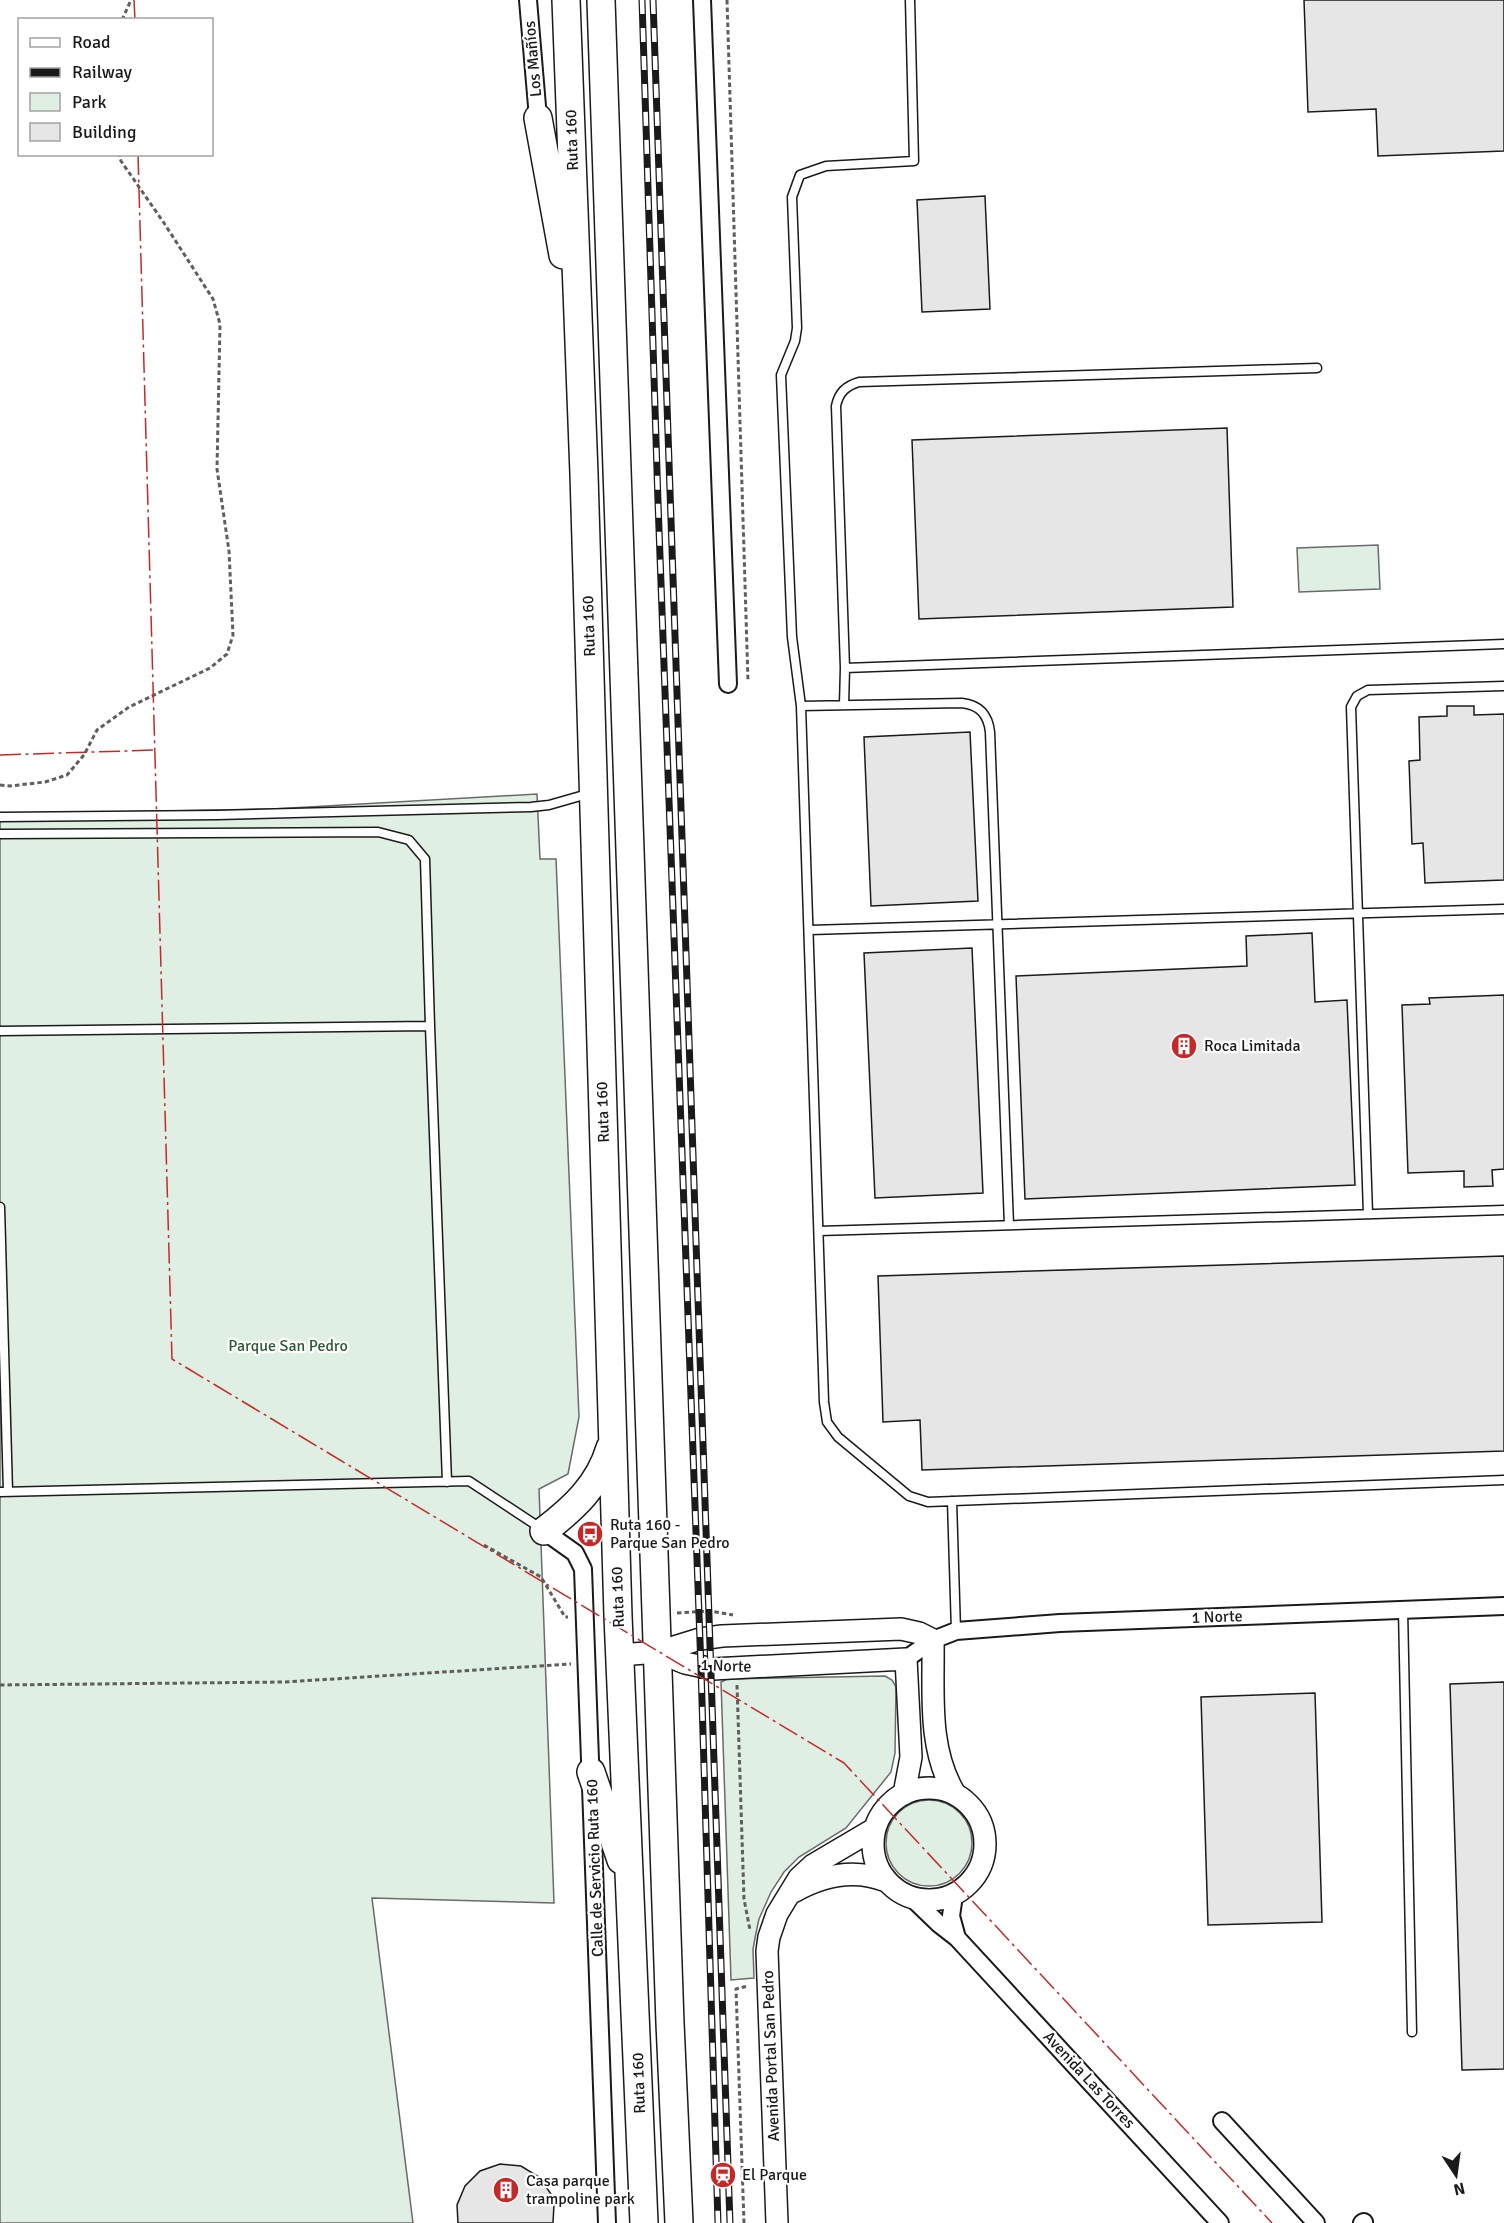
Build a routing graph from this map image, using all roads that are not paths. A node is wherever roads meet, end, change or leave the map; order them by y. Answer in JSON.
{"nodes":[{"id":1,"x":528,"y":0,"type":"edge"},
{"id":2,"x":566,"y":0,"type":"edge"},
{"id":3,"x":601,"y":0,"type":"edge"},
{"id":4,"x":702,"y":0,"type":"edge"},
{"id":5,"x":910,"y":0,"type":"edge"},
{"id":6,"x":538,"y":118,"type":"joint"},
{"id":7,"x":579,"y":323,"type":"junction"},
{"id":8,"x":1317,"y":368,"type":"dead end"},
{"id":9,"x":1504,"y":644,"type":"edge"},
{"id":10,"x":845,"y":668,"type":"junction"},
{"id":11,"x":728,"y":684,"type":"dead end"},
{"id":12,"x":1504,"y":686,"type":"edge"},
{"id":13,"x":844,"y":705,"type":"junction"},
{"id":14,"x":801,"y":706,"type":"junction"},
{"id":15,"x":594,"y":792,"type":"junction"},
{"id":16,"x":0,"y":817,"type":"edge"},
{"id":17,"x":0,"y":834,"type":"edge"},
{"id":18,"x":1504,"y":909,"type":"edge"},
{"id":19,"x":1357,"y":913,"type":"junction"},
{"id":20,"x":999,"y":924,"type":"junction"},
{"id":21,"x":810,"y":930,"type":"junction"},
{"id":22,"x":430,"y":1026,"type":"junction"},
{"id":23,"x":0,"y":1031,"type":"edge"},
{"id":24,"x":0,"y":1207,"type":"edge"},
{"id":25,"x":1504,"y":1210,"type":"edge"},
{"id":26,"x":1368,"y":1214,"type":"junction"},
{"id":27,"x":1009,"y":1225,"type":"junction"},
{"id":28,"x":819,"y":1231,"type":"junction"},
{"id":29,"x":612,"y":1438,"type":"junction"},
{"id":30,"x":1504,"y":1480,"type":"edge"},
{"id":31,"x":447,"y":1482,"type":"junction"},
{"id":32,"x":4,"y":1492,"type":"edge"},
{"id":33,"x":952,"y":1502,"type":"junction"},
{"id":34,"x":544,"y":1531,"type":"junction"},
{"id":35,"x":1504,"y":1606,"type":"edge"},
{"id":36,"x":1403,"y":1610,"type":"junction"},
{"id":37,"x":956,"y":1631,"type":"junction"},
{"id":38,"x":933,"y":1640,"type":"junction"},
{"id":39,"x":658,"y":1652,"type":"junction"},
{"id":40,"x":620,"y":1654,"type":"junction"},
{"id":41,"x":906,"y":1659,"type":"junction"},
{"id":42,"x":591,"y":1772,"type":"junction"},
{"id":43,"x":904,"y":1794,"type":"junction"},
{"id":44,"x":955,"y":1794,"type":"junction"},
{"id":45,"x":874,"y":1829,"type":"junction"},
{"id":46,"x":886,"y":1881,"type":"junction"},
{"id":47,"x":632,"y":1893,"type":"junction"},
{"id":48,"x":790,"y":1894,"type":"junction"},
{"id":49,"x":954,"y":1895,"type":"junction"},
{"id":50,"x":911,"y":1898,"type":"junction"},
{"id":51,"x":957,"y":1938,"type":"junction"},
{"id":52,"x":1412,"y":2032,"type":"dead end"},
{"id":53,"x":1222,"y":2121,"type":"dead end"},
{"id":54,"x":608,"y":2223,"type":"edge"},
{"id":55,"x":644,"y":2223,"type":"edge"},
{"id":56,"x":679,"y":2223,"type":"edge"},
{"id":57,"x":777,"y":2223,"type":"edge"},
{"id":58,"x":1220,"y":2223,"type":"edge"},
{"id":59,"x":1316,"y":2223,"type":"edge"}],
"edges":[{"from":1,"to":6,"type":"street","name":"Los Mañíos"},
{"from":2,"to":7,"type":"highway","name":"Ruta 160"},
{"from":3,"to":39,"type":"highway","name":"Ruta 160"},
{"from":4,"to":11,"type":"street"},
{"from":5,"to":14,"type":"lane"},
{"from":6,"to":7,"type":"highway"},
{"from":7,"to":15,"type":"highway","name":"Ruta 160"},
{"from":8,"to":10,"type":"lane"},
{"from":9,"to":10,"type":"lane"},
{"from":10,"to":13,"type":"lane"},
{"from":12,"to":19,"type":"lane"},
{"from":13,"to":14,"type":"lane"},
{"from":13,"to":20,"type":"lane"},
{"from":14,"to":21,"type":"lane"},
{"from":15,"to":16,"type":"lane"},
{"from":15,"to":29,"type":"highway","name":"Ruta 160"},
{"from":17,"to":22,"type":"lane"},
{"from":18,"to":19,"type":"lane"},
{"from":19,"to":20,"type":"lane"},
{"from":19,"to":26,"type":"lane"},
{"from":20,"to":21,"type":"lane"},
{"from":20,"to":27,"type":"lane"},
{"from":21,"to":28,"type":"lane"},
{"from":22,"to":23,"type":"lane"},
{"from":22,"to":31,"type":"lane"},
{"from":24,"to":32,"type":"lane"},
{"from":25,"to":26,"type":"lane"},
{"from":26,"to":27,"type":"lane"},
{"from":27,"to":28,"type":"lane"},
{"from":28,"to":33,"type":"lane"},
{"from":29,"to":34,"type":"highway"},
{"from":29,"to":40,"type":"highway","name":"Ruta 160"},
{"from":30,"to":33,"type":"lane"},
{"from":31,"to":32,"type":"lane"},
{"from":31,"to":34,"type":"lane"},
{"from":33,"to":37,"type":"lane"},
{"from":34,"to":42,"type":"street","name":"Calle de Servicio Ruta 160"},
{"from":35,"to":36,"type":"street","name":"1 Norte"},
{"from":36,"to":37,"type":"street","name":"1 Norte"},
{"from":36,"to":52,"type":"lane"},
{"from":37,"to":38,"type":"street","name":"1 Norte"},
{"from":38,"to":39,"type":"street","name":"1 Norte"},
{"from":38,"to":41,"type":"street","name":"1 Norte"},
{"from":38,"to":44,"type":"street"},
{"from":39,"to":40,"type":"street","name":"1 Norte"},
{"from":39,"to":41,"type":"street","name":"1 Norte"},
{"from":39,"to":56,"type":"highway","name":"Ruta 160"},
{"from":40,"to":47,"type":"highway","name":"Ruta 160"},
{"from":41,"to":43,"type":"street"},
{"from":42,"to":47,"type":"highway"},
{"from":42,"to":54,"type":"street","name":"Calle de Servicio Ruta 160"},
{"from":43,"to":44,"type":"street"},
{"from":43,"to":45,"type":"street"},
{"from":44,"to":49,"type":"street"},
{"from":45,"to":46,"type":"street"},
{"from":45,"to":48,"type":"street","name":"Avenida Portal San Pedro"},
{"from":46,"to":48,"type":"street"},
{"from":46,"to":50,"type":"street"},
{"from":47,"to":55,"type":"highway","name":"Ruta 160"},
{"from":48,"to":57,"type":"street","name":"Avenida Portal San Pedro"},
{"from":49,"to":50,"type":"street"},
{"from":49,"to":51,"type":"street"},
{"from":50,"to":51,"type":"street","name":"Avenida Las Torres"},
{"from":51,"to":58,"type":"street","name":"Avenida Las Torres"},
{"from":53,"to":59,"type":"street"}]}
